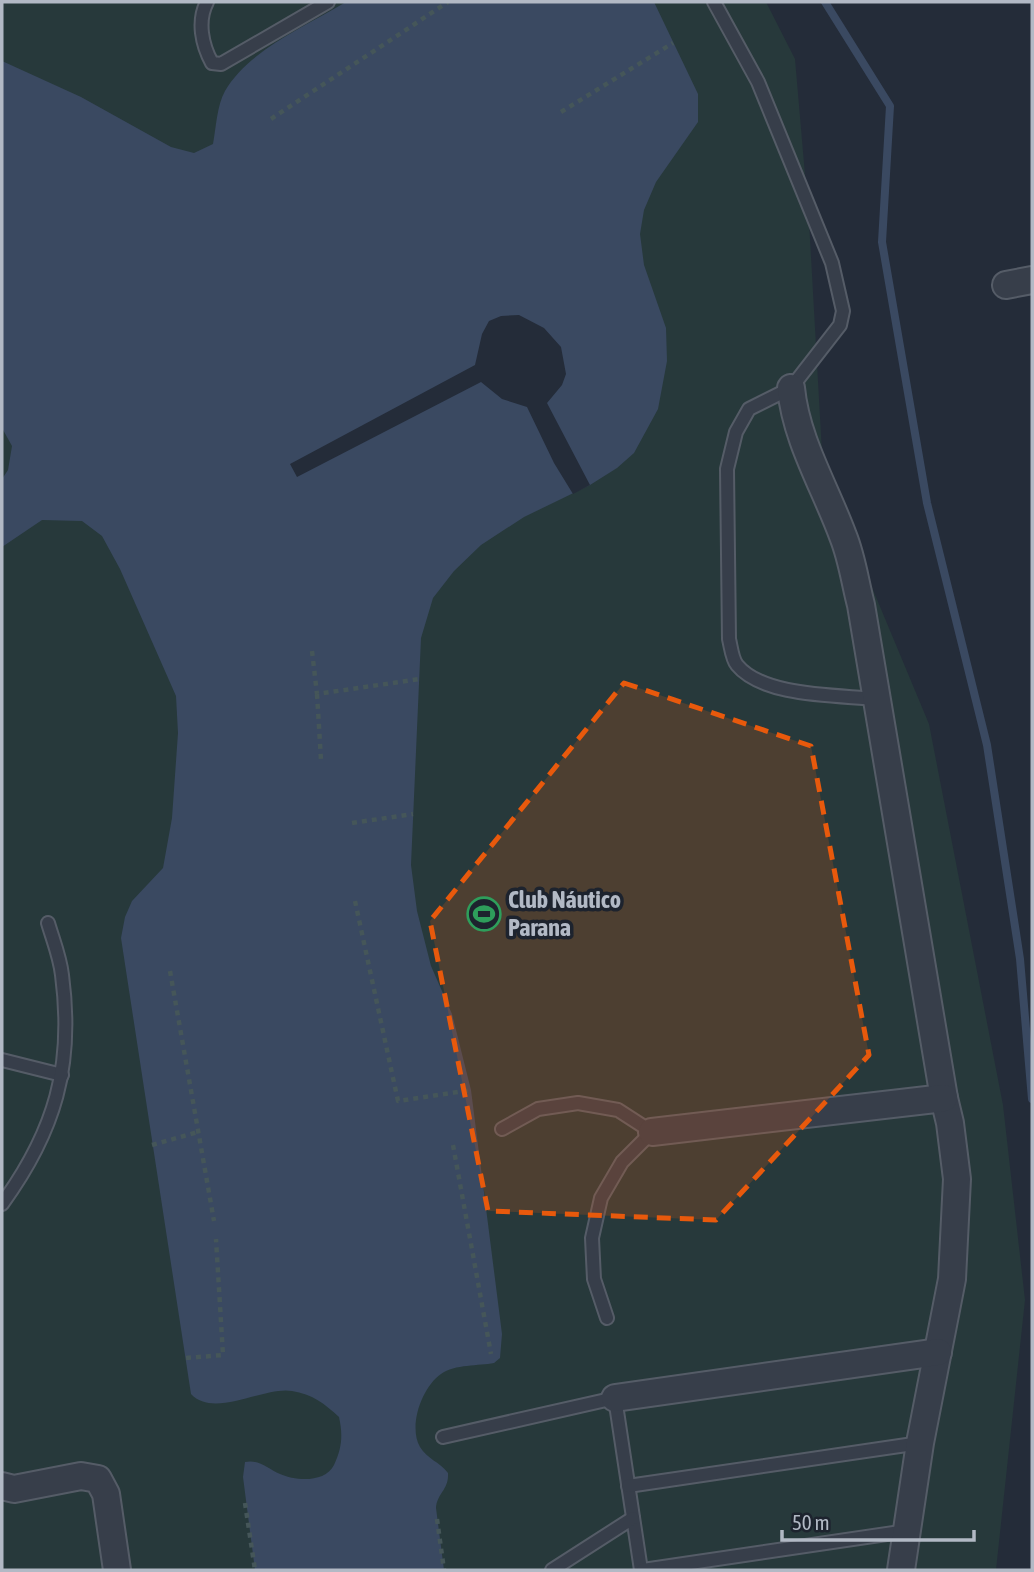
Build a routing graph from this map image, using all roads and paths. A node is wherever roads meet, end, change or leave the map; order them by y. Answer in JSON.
{"nodes":[{"id":1,"x":207,"y":2,"type":"edge"},
{"id":2,"x":328,"y":2,"type":"edge"},
{"id":3,"x":448,"y":2,"type":"edge"},
{"id":4,"x":713,"y":2,"type":"edge"},
{"id":5,"x":673,"y":44,"type":"dead end"},
{"id":6,"x":561,"y":112,"type":"dead end"},
{"id":7,"x":271,"y":119,"type":"dead end"},
{"id":8,"x":1032,"y":280,"type":"edge"},
{"id":9,"x":1006,"y":285,"type":"dead end"},
{"id":10,"x":791,"y":388,"type":"junction"},
{"id":11,"x":312,"y":651,"type":"dead end"},
{"id":12,"x":420,"y":679,"type":"dead end"},
{"id":13,"x":317,"y":694,"type":"junction"},
{"id":14,"x":876,"y":699,"type":"junction"},
{"id":15,"x":321,"y":760,"type":"dead end"},
{"id":16,"x":413,"y":814,"type":"dead end"},
{"id":17,"x":352,"y":822,"type":"dead end"},
{"id":18,"x":355,"y":901,"type":"dead end"},
{"id":19,"x":48,"y":923,"type":"dead end"},
{"id":20,"x":170,"y":971,"type":"dead end"},
{"id":21,"x":2,"y":1060,"type":"edge"},
{"id":22,"x":62,"y":1075,"type":"junction"},
{"id":23,"x":471,"y":1090,"type":"dead end"},
{"id":24,"x":944,"y":1098,"type":"junction"},
{"id":25,"x":502,"y":1129,"type":"dead end"},
{"id":26,"x":198,"y":1132,"type":"junction"},
{"id":27,"x":652,"y":1132,"type":"junction"},
{"id":28,"x":152,"y":1145,"type":"dead end"},
{"id":29,"x":453,"y":1145,"type":"dead end"},
{"id":30,"x":2,"y":1205,"type":"edge"},
{"id":31,"x":214,"y":1221,"type":"dead end"},
{"id":32,"x":215,"y":1239,"type":"dead end"},
{"id":33,"x":607,"y":1318,"type":"dead end"},
{"id":34,"x":938,"y":1352,"type":"junction"},
{"id":35,"x":491,"y":1354,"type":"dead end"},
{"id":36,"x":186,"y":1358,"type":"dead end"},
{"id":37,"x":615,"y":1398,"type":"junction"},
{"id":38,"x":443,"y":1437,"type":"dead end"},
{"id":39,"x":920,"y":1443,"type":"junction"},
{"id":40,"x":2,"y":1486,"type":"edge"},
{"id":41,"x":628,"y":1486,"type":"junction"},
{"id":42,"x":245,"y":1503,"type":"dead end"},
{"id":43,"x":633,"y":1518,"type":"junction"},
{"id":44,"x":437,"y":1519,"type":"dead end"},
{"id":45,"x":907,"y":1531,"type":"junction"},
{"id":46,"x":117,"y":1570,"type":"edge"},
{"id":47,"x":255,"y":1570,"type":"edge"},
{"id":48,"x":444,"y":1570,"type":"edge"},
{"id":49,"x":552,"y":1570,"type":"edge"},
{"id":50,"x":642,"y":1570,"type":"edge"},
{"id":51,"x":901,"y":1570,"type":"edge"}],
"edges":[{"from":1,"to":2,"type":"lane"},
{"from":3,"to":7,"type":"path"},
{"from":4,"to":10,"type":"lane"},
{"from":5,"to":6,"type":"path"},
{"from":8,"to":9,"type":"street"},
{"from":10,"to":14,"type":"street"},
{"from":10,"to":14,"type":"lane"},
{"from":11,"to":13,"type":"path"},
{"from":12,"to":13,"type":"path"},
{"from":13,"to":15,"type":"path"},
{"from":14,"to":24,"type":"street"},
{"from":16,"to":17,"type":"path"},
{"from":18,"to":23,"type":"path"},
{"from":19,"to":22,"type":"lane"},
{"from":20,"to":26,"type":"path"},
{"from":21,"to":22,"type":"lane"},
{"from":22,"to":30,"type":"lane"},
{"from":24,"to":27,"type":"street"},
{"from":24,"to":34,"type":"street"},
{"from":25,"to":27,"type":"lane"},
{"from":26,"to":28,"type":"path"},
{"from":26,"to":31,"type":"path"},
{"from":27,"to":33,"type":"lane"},
{"from":29,"to":35,"type":"path"},
{"from":32,"to":36,"type":"path"},
{"from":34,"to":37,"type":"street"},
{"from":34,"to":39,"type":"street"},
{"from":37,"to":38,"type":"lane"},
{"from":37,"to":41,"type":"lane"},
{"from":39,"to":41,"type":"lane"},
{"from":39,"to":45,"type":"street"},
{"from":40,"to":46,"type":"street"},
{"from":41,"to":43,"type":"lane"},
{"from":42,"to":47,"type":"path"},
{"from":43,"to":49,"type":"lane"},
{"from":43,"to":50,"type":"lane"},
{"from":44,"to":48,"type":"path"},
{"from":45,"to":50,"type":"lane"},
{"from":45,"to":51,"type":"street"}]}
